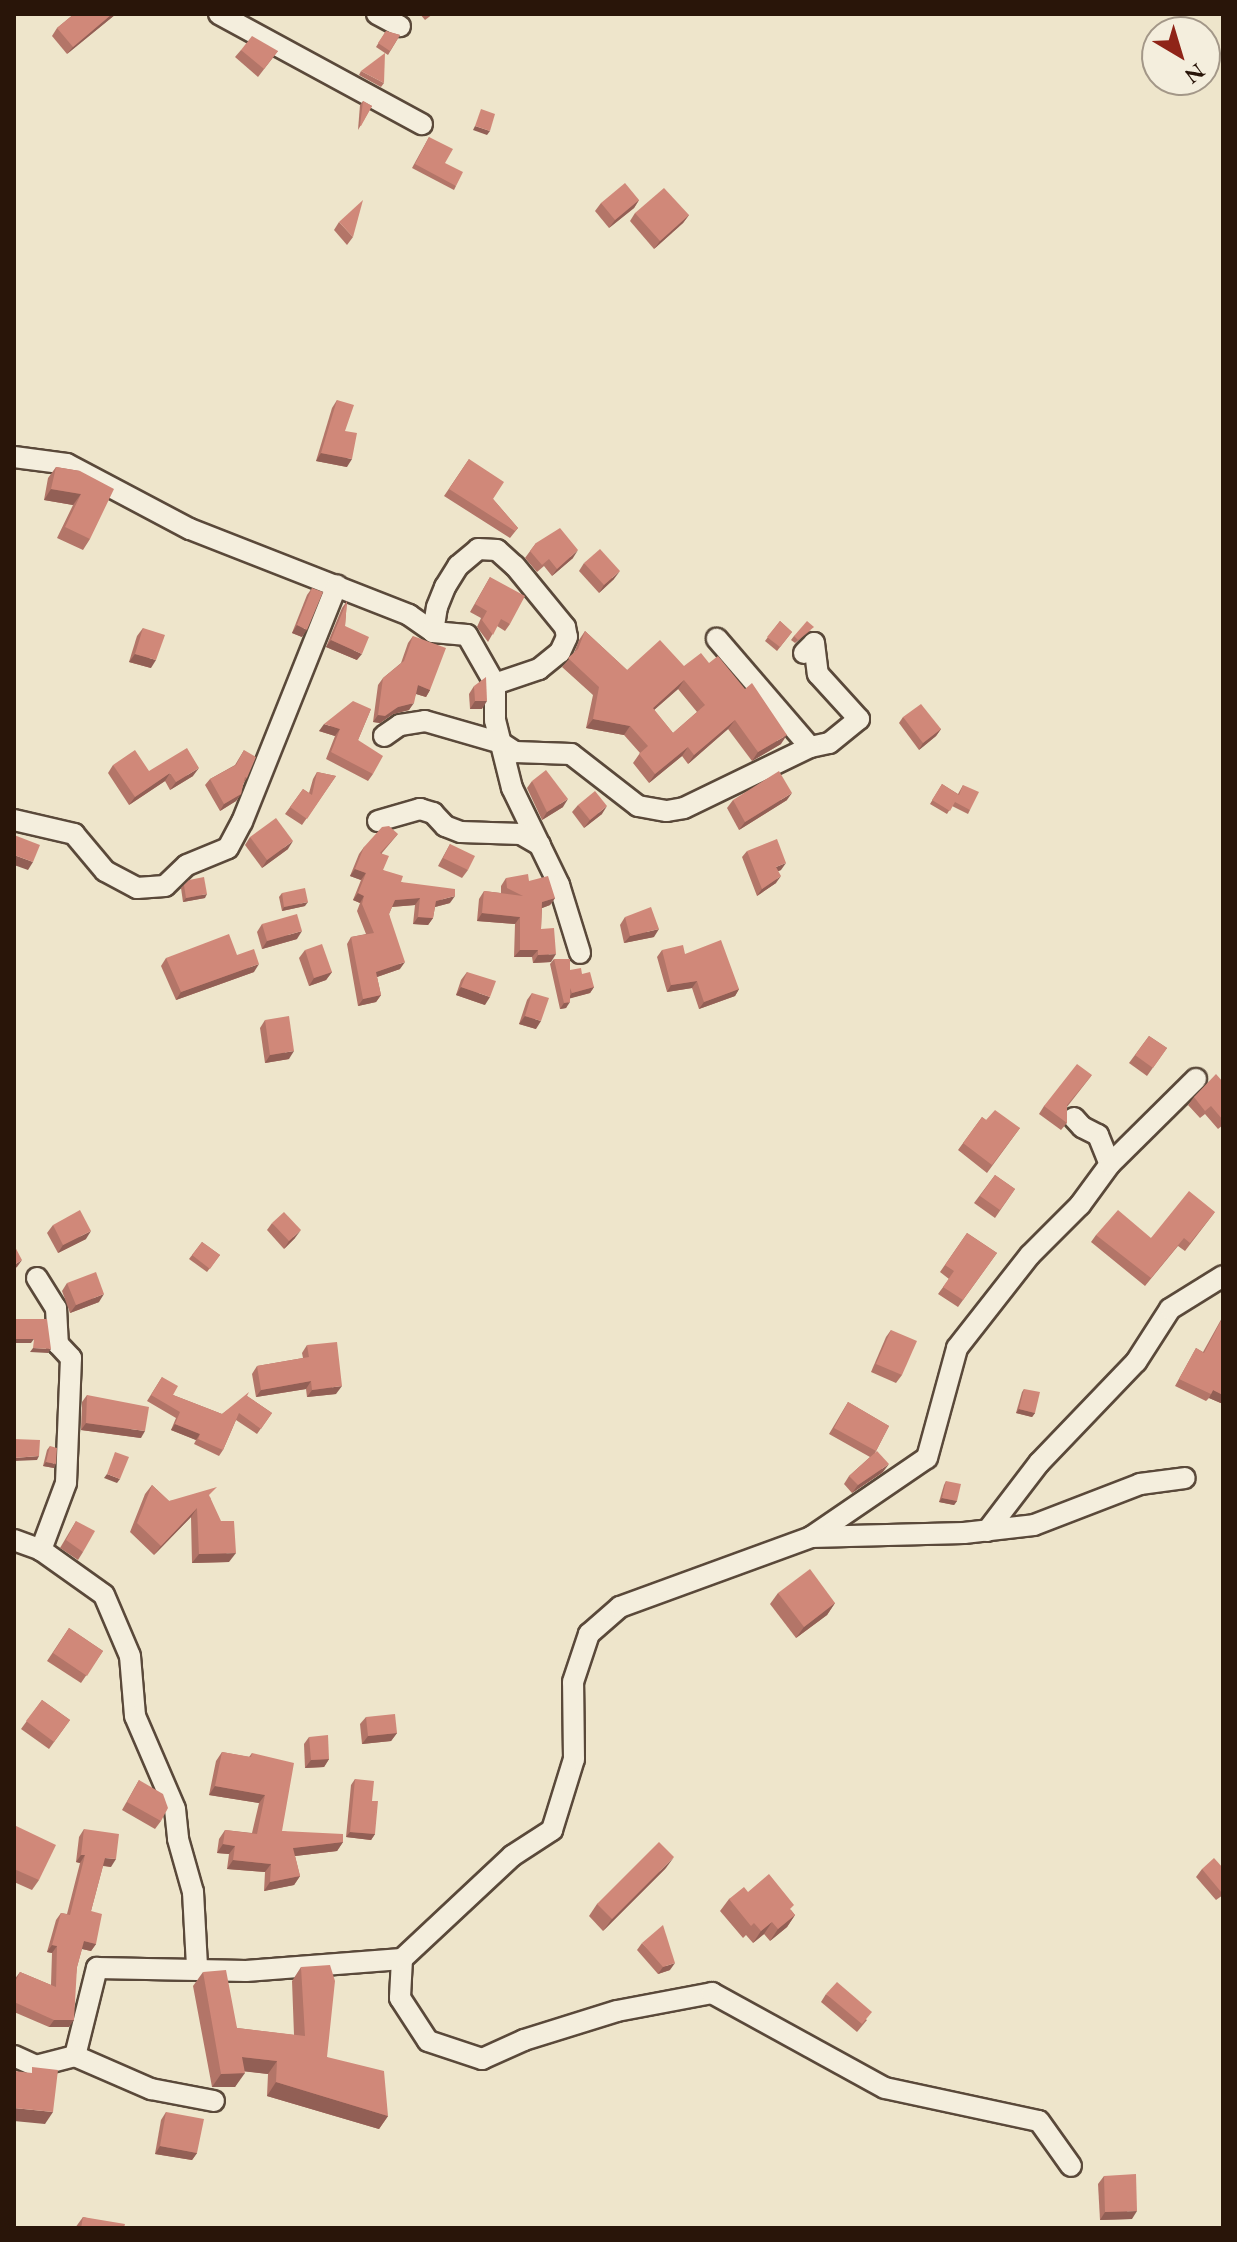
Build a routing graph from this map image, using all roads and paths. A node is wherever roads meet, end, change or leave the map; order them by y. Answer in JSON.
{"nodes":[{"id":1,"x":219,"y":14,"type":"edge"},
{"id":2,"x":377,"y":14,"type":"edge"},
{"id":3,"x":400,"y":26,"type":"dead end"},
{"id":4,"x":422,"y":124,"type":"dead end"},
{"id":5,"x":14,"y":457,"type":"edge"},
{"id":6,"x":337,"y":585,"type":"junction"},
{"id":7,"x":433,"y":632,"type":"junction"},
{"id":8,"x":717,"y":639,"type":"dead end"},
{"id":9,"x":804,"y":653,"type":"dead end"},
{"id":10,"x":495,"y":684,"type":"junction"},
{"id":11,"x":384,"y":736,"type":"dead end"},
{"id":12,"x":501,"y":743,"type":"junction"},
{"id":13,"x":810,"y":747,"type":"junction"},
{"id":14,"x":14,"y":820,"type":"edge"},
{"id":15,"x":378,"y":821,"type":"dead end"},
{"id":16,"x":540,"y":845,"type":"junction"},
{"id":17,"x":580,"y":953,"type":"dead end"},
{"id":18,"x":1196,"y":1079,"type":"dead end"},
{"id":19,"x":1074,"y":1118,"type":"dead end"},
{"id":20,"x":1110,"y":1164,"type":"junction"},
{"id":21,"x":1223,"y":1276,"type":"edge"},
{"id":22,"x":37,"y":1278,"type":"dead end"},
{"id":23,"x":1185,"y":1478,"type":"dead end"},
{"id":24,"x":987,"y":1531,"type":"junction"},
{"id":25,"x":811,"y":1537,"type":"junction"},
{"id":26,"x":14,"y":1540,"type":"edge"},
{"id":27,"x":41,"y":1550,"type":"junction"},
{"id":28,"x":402,"y":1959,"type":"junction"},
{"id":29,"x":197,"y":1967,"type":"junction"},
{"id":30,"x":14,"y":2056,"type":"edge"},
{"id":31,"x":75,"y":2056,"type":"junction"},
{"id":32,"x":214,"y":2101,"type":"dead end"},
{"id":33,"x":1071,"y":2166,"type":"dead end"}],
"edges":[{"from":1,"to":4,"type":"street"},
{"from":2,"to":3,"type":"street"},
{"from":5,"to":6,"type":"street"},
{"from":6,"to":7,"type":"street"},
{"from":6,"to":14,"type":"street"},
{"from":7,"to":10,"type":"street"},
{"from":7,"to":10,"type":"street"},
{"from":8,"to":13,"type":"street"},
{"from":9,"to":13,"type":"street"},
{"from":10,"to":12,"type":"street"},
{"from":11,"to":12,"type":"street"},
{"from":12,"to":13,"type":"street"},
{"from":12,"to":16,"type":"street"},
{"from":15,"to":16,"type":"street"},
{"from":16,"to":17,"type":"street"},
{"from":18,"to":20,"type":"street"},
{"from":19,"to":20,"type":"street"},
{"from":20,"to":25,"type":"street"},
{"from":21,"to":24,"type":"street"},
{"from":22,"to":27,"type":"street"},
{"from":23,"to":24,"type":"street"},
{"from":24,"to":25,"type":"street"},
{"from":25,"to":28,"type":"street"},
{"from":26,"to":27,"type":"street"},
{"from":27,"to":29,"type":"street"},
{"from":28,"to":29,"type":"street"},
{"from":28,"to":33,"type":"street"},
{"from":29,"to":31,"type":"street"},
{"from":30,"to":31,"type":"street"},
{"from":31,"to":32,"type":"street"}]}
